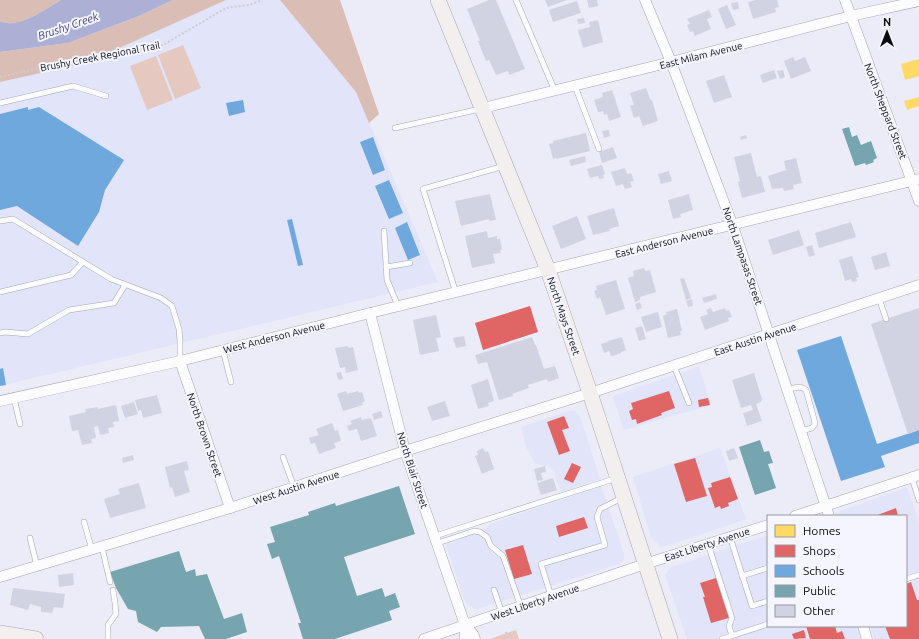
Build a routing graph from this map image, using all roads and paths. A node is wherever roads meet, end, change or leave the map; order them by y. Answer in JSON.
{"nodes":[{"id":1,"x":262,"y":0,"type":"edge"},
{"id":2,"x":438,"y":0,"type":"edge"},
{"id":3,"x":516,"y":0,"type":"edge"},
{"id":4,"x":645,"y":0,"type":"edge"},
{"id":5,"x":845,"y":0,"type":"edge"},
{"id":6,"x":919,"y":1,"type":"edge"},
{"id":7,"x":851,"y":16,"type":"junction"},
{"id":8,"x":671,"y":62,"type":"junction"},
{"id":9,"x":0,"y":77,"type":"edge"},
{"id":10,"x":575,"y":86,"type":"junction"},
{"id":11,"x":555,"y":91,"type":"junction"},
{"id":12,"x":106,"y":96,"type":"dead end"},
{"id":13,"x":0,"y":103,"type":"edge"},
{"id":14,"x":483,"y":108,"type":"junction"},
{"id":15,"x":395,"y":128,"type":"dead end"},
{"id":16,"x":599,"y":149,"type":"dead end"},
{"id":17,"x":506,"y":165,"type":"junction"},
{"id":18,"x":916,"y":180,"type":"edge"},
{"id":19,"x":919,"y":201,"type":"edge"},
{"id":20,"x":0,"y":222,"type":"edge"},
{"id":21,"x":733,"y":226,"type":"junction"},
{"id":22,"x":384,"y":231,"type":"dead end"},
{"id":23,"x":83,"y":262,"type":"junction"},
{"id":24,"x":410,"y":263,"type":"dead end"},
{"id":25,"x":386,"y":267,"type":"junction"},
{"id":26,"x":548,"y":270,"type":"junction"},
{"id":27,"x":125,"y":285,"type":"junction"},
{"id":28,"x":919,"y":285,"type":"edge"},
{"id":29,"x":0,"y":292,"type":"edge"},
{"id":30,"x":456,"y":293,"type":"junction"},
{"id":31,"x":879,"y":298,"type":"junction"},
{"id":32,"x":398,"y":306,"type":"junction"},
{"id":33,"x":370,"y":313,"type":"junction"},
{"id":34,"x":886,"y":319,"type":"dead end"},
{"id":35,"x":0,"y":333,"type":"edge"},
{"id":36,"x":769,"y":334,"type":"junction"},
{"id":37,"x":223,"y":350,"type":"junction"},
{"id":38,"x":180,"y":361,"type":"junction"},
{"id":39,"x":674,"y":366,"type":"junction"},
{"id":40,"x":231,"y":382,"type":"dead end"},
{"id":41,"x":787,"y":390,"type":"junction"},
{"id":42,"x":590,"y":393,"type":"junction"},
{"id":43,"x":14,"y":398,"type":"junction"},
{"id":44,"x":0,"y":401,"type":"edge"},
{"id":45,"x":688,"y":403,"type":"dead end"},
{"id":46,"x":20,"y":424,"type":"dead end"},
{"id":47,"x":801,"y":431,"type":"junction"},
{"id":48,"x":405,"y":451,"type":"junction"},
{"id":49,"x":283,"y":457,"type":"dead end"},
{"id":50,"x":915,"y":476,"type":"edge"},
{"id":51,"x":617,"y":478,"type":"junction"},
{"id":52,"x":294,"y":487,"type":"junction"},
{"id":53,"x":624,"y":498,"type":"junction"},
{"id":54,"x":919,"y":500,"type":"edge"},
{"id":55,"x":230,"y":508,"type":"junction"},
{"id":56,"x":827,"y":511,"type":"edge"},
{"id":57,"x":801,"y":515,"type":"edge"},
{"id":58,"x":84,"y":522,"type":"dead end"},
{"id":59,"x":767,"y":525,"type":"edge"},
{"id":60,"x":730,"y":537,"type":"junction"},
{"id":61,"x":30,"y":538,"type":"dead end"},
{"id":62,"x":436,"y":539,"type":"junction"},
{"id":63,"x":708,"y":544,"type":"junction"},
{"id":64,"x":97,"y":549,"type":"junction"},
{"id":65,"x":645,"y":564,"type":"junction"},
{"id":66,"x":37,"y":566,"type":"junction"},
{"id":67,"x":767,"y":568,"type":"edge"},
{"id":68,"x":919,"y":575,"type":"edge"},
{"id":69,"x":742,"y":576,"type":"junction"},
{"id":70,"x":0,"y":577,"type":"edge"},
{"id":71,"x":907,"y":579,"type":"edge"},
{"id":72,"x":110,"y":582,"type":"dead end"},
{"id":73,"x":113,"y":590,"type":"dead end"},
{"id":74,"x":494,"y":590,"type":"dead end"},
{"id":75,"x":551,"y":596,"type":"junction"},
{"id":76,"x":767,"y":601,"type":"edge"},
{"id":77,"x":521,"y":607,"type":"junction"},
{"id":78,"x":502,"y":613,"type":"junction"},
{"id":79,"x":767,"y":624,"type":"edge"},
{"id":80,"x":465,"y":625,"type":"junction"},
{"id":81,"x":863,"y":627,"type":"edge"},
{"id":82,"x":506,"y":632,"type":"dead end"},
{"id":83,"x":0,"y":633,"type":"edge"},
{"id":84,"x":732,"y":636,"type":"junction"},
{"id":85,"x":36,"y":639,"type":"edge"},
{"id":86,"x":108,"y":639,"type":"edge"},
{"id":87,"x":424,"y":639,"type":"edge"},
{"id":88,"x":465,"y":639,"type":"edge"},
{"id":89,"x":475,"y":639,"type":"edge"},
{"id":90,"x":508,"y":639,"type":"edge"},
{"id":91,"x":670,"y":639,"type":"edge"},
{"id":92,"x":722,"y":639,"type":"edge"},
{"id":93,"x":867,"y":639,"type":"edge"}],
"edges":[{"from":1,"to":9,"type":"path","name":"Brushy Creek Regional Trail"},
{"from":2,"to":14,"type":"main road","name":"North Mays Street"},
{"from":3,"to":11,"type":"lane"},
{"from":4,"to":8,"type":"street","name":"North Lampasas Street"},
{"from":5,"to":7,"type":"street","name":"North Sheppard Street"},
{"from":6,"to":7,"type":"street","name":"East Milam Avenue"},
{"from":7,"to":8,"type":"street","name":"East Milam Avenue"},
{"from":7,"to":18,"type":"street","name":"North Sheppard Street"},
{"from":8,"to":10,"type":"street","name":"East Milam Avenue"},
{"from":8,"to":21,"type":"street","name":"North Lampasas Street"},
{"from":10,"to":11,"type":"street","name":"East Milam Avenue"},
{"from":10,"to":16,"type":"lane"},
{"from":11,"to":14,"type":"street","name":"East Milam Avenue"},
{"from":12,"to":13,"type":"lane"},
{"from":14,"to":15,"type":"lane"},
{"from":14,"to":17,"type":"main road","name":"North Mays Street"},
{"from":17,"to":26,"type":"main road","name":"North Mays Street"},
{"from":17,"to":30,"type":"lane"},
{"from":18,"to":19,"type":"street","name":"North Sheppard Street"},
{"from":18,"to":21,"type":"street","name":"East Anderson Avenue"},
{"from":20,"to":23,"type":"lane"},
{"from":21,"to":26,"type":"street","name":"East Anderson Avenue"},
{"from":21,"to":36,"type":"street","name":"North Lampasas Street"},
{"from":22,"to":25,"type":"lane"},
{"from":23,"to":27,"type":"lane"},
{"from":23,"to":29,"type":"lane"},
{"from":24,"to":25,"type":"lane"},
{"from":25,"to":32,"type":"lane"},
{"from":26,"to":30,"type":"street","name":"West Anderson Avenue"},
{"from":26,"to":42,"type":"main road","name":"North Mays Street"},
{"from":27,"to":35,"type":"lane"},
{"from":27,"to":38,"type":"lane"},
{"from":28,"to":31,"type":"street","name":"East Austin Avenue"},
{"from":30,"to":32,"type":"street","name":"West Anderson Avenue"},
{"from":31,"to":34,"type":"lane"},
{"from":31,"to":36,"type":"street","name":"East Austin Avenue"},
{"from":32,"to":33,"type":"street","name":"West Anderson Avenue"},
{"from":33,"to":37,"type":"street","name":"West Anderson Avenue"},
{"from":33,"to":48,"type":"street","name":"North Blair Street"},
{"from":36,"to":39,"type":"street","name":"East Austin Avenue"},
{"from":36,"to":41,"type":"street","name":"North Lampasas Street"},
{"from":37,"to":38,"type":"street","name":"West Anderson Avenue"},
{"from":37,"to":40,"type":"lane"},
{"from":38,"to":43,"type":"street","name":"West Anderson Avenue"},
{"from":38,"to":55,"type":"street","name":"North Brown Street"},
{"from":39,"to":42,"type":"street","name":"East Austin Avenue"},
{"from":39,"to":45,"type":"lane"},
{"from":41,"to":47,"type":"street","name":"North Lampasas Street"},
{"from":41,"to":47,"type":"lane"},
{"from":42,"to":48,"type":"street","name":"West Austin Avenue"},
{"from":42,"to":51,"type":"main road","name":"North Mays Street"},
{"from":43,"to":44,"type":"street","name":"West Anderson Avenue"},
{"from":43,"to":46,"type":"lane"},
{"from":47,"to":56,"type":"street","name":"North Lampasas Street"},
{"from":48,"to":52,"type":"street","name":"West Austin Avenue"},
{"from":48,"to":62,"type":"street","name":"North Blair Street"},
{"from":49,"to":52,"type":"lane"},
{"from":50,"to":54,"type":"lane"},
{"from":50,"to":56,"type":"street"},
{"from":51,"to":53,"type":"main road","name":"North Mays Street"},
{"from":51,"to":62,"type":"lane"},
{"from":52,"to":55,"type":"street","name":"West Austin Avenue"},
{"from":53,"to":65,"type":"main road","name":"North Mays Street"},
{"from":53,"to":75,"type":"lane"},
{"from":55,"to":64,"type":"street","name":"West Austin Avenue"},
{"from":56,"to":57,"type":"street"},
{"from":58,"to":64,"type":"lane"},
{"from":59,"to":60,"type":"street","name":"East Liberty Avenue"},
{"from":60,"to":63,"type":"street","name":"East Liberty Avenue"},
{"from":60,"to":69,"type":"lane"},
{"from":61,"to":66,"type":"lane"},
{"from":62,"to":77,"type":"lane"},
{"from":62,"to":80,"type":"street","name":"North Blair Street"},
{"from":63,"to":65,"type":"street","name":"East Liberty Avenue"},
{"from":63,"to":84,"type":"lane"},
{"from":64,"to":66,"type":"street","name":"West Austin Avenue"},
{"from":64,"to":72,"type":"lane"},
{"from":65,"to":75,"type":"street","name":"West Liberty Avenue"},
{"from":65,"to":91,"type":"main road","name":"North Mays Street"},
{"from":66,"to":70,"type":"street","name":"West Austin Avenue"},
{"from":67,"to":69,"type":"lane"},
{"from":68,"to":71,"type":"lane"},
{"from":69,"to":76,"type":"lane"},
{"from":73,"to":86,"type":"lane"},
{"from":74,"to":78,"type":"lane"},
{"from":75,"to":77,"type":"street","name":"West Liberty Avenue"},
{"from":77,"to":78,"type":"street","name":"West Liberty Avenue"},
{"from":78,"to":80,"type":"street","name":"West Liberty Avenue"},
{"from":79,"to":84,"type":"lane"},
{"from":80,"to":87,"type":"street","name":"West Liberty Avenue"},
{"from":80,"to":88,"type":"street","name":"North Blair Street"},
{"from":80,"to":89,"type":"street","name":"North Blair Street"},
{"from":81,"to":93,"type":"street"},
{"from":82,"to":90,"type":"path"},
{"from":83,"to":85,"type":"main road"},
{"from":84,"to":92,"type":"lane"}]}
